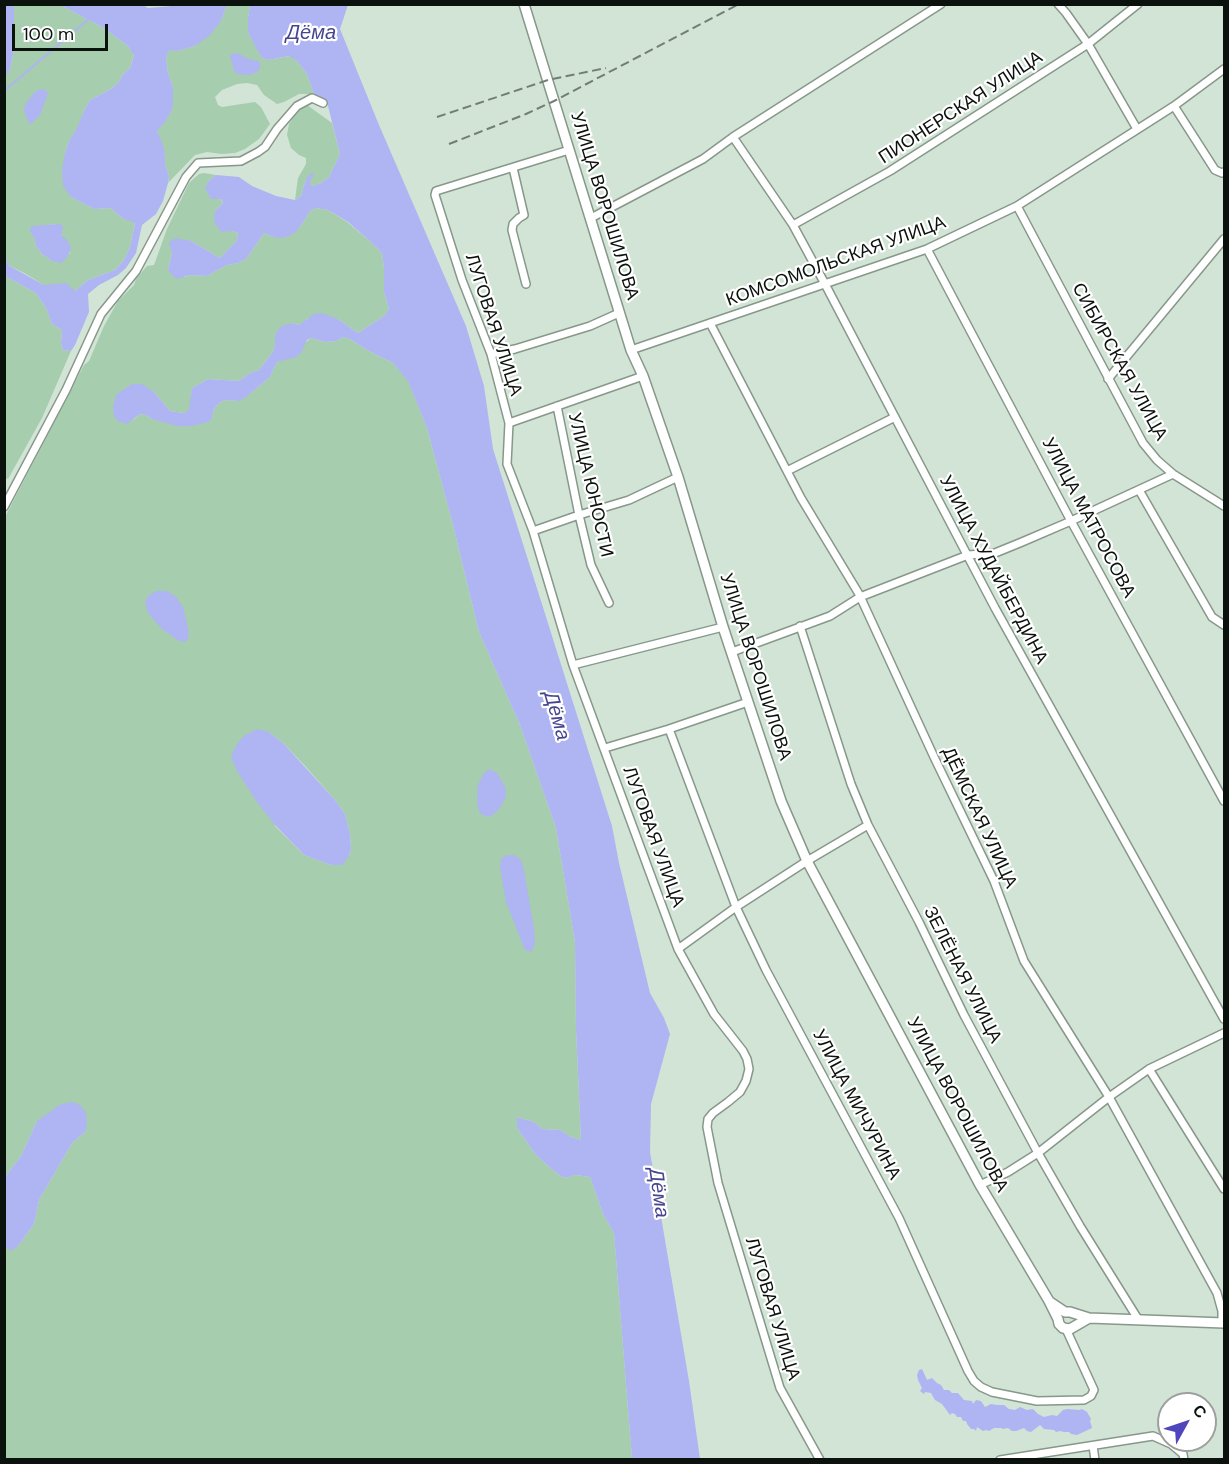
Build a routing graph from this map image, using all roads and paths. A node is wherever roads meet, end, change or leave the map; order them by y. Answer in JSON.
{"nodes":[{"id":1,"x":524,"y":4,"type":"edge"},
{"id":2,"x":941,"y":4,"type":"edge"},
{"id":3,"x":1058,"y":4,"type":"edge"},
{"id":4,"x":1138,"y":4,"type":"edge"},
{"id":5,"x":1088,"y":44,"type":"junction"},
{"id":6,"x":1224,"y":69,"type":"edge"},
{"id":7,"x":323,"y":103,"type":"dead end"},
{"id":8,"x":1174,"y":105,"type":"junction"},
{"id":9,"x":1137,"y":129,"type":"junction"},
{"id":10,"x":734,"y":137,"type":"junction"},
{"id":11,"x":569,"y":150,"type":"junction"},
{"id":12,"x":513,"y":168,"type":"junction"},
{"id":13,"x":1224,"y":172,"type":"edge"},
{"id":14,"x":1017,"y":206,"type":"junction"},
{"id":15,"x":591,"y":218,"type":"junction"},
{"id":16,"x":793,"y":225,"type":"junction"},
{"id":17,"x":1224,"y":239,"type":"edge"},
{"id":18,"x":927,"y":249,"type":"junction"},
{"id":19,"x":526,"y":284,"type":"dead end"},
{"id":20,"x":825,"y":284,"type":"junction"},
{"id":21,"x":619,"y":313,"type":"junction"},
{"id":22,"x":710,"y":323,"type":"junction"},
{"id":23,"x":631,"y":350,"type":"junction"},
{"id":24,"x":491,"y":354,"type":"junction"},
{"id":25,"x":643,"y":376,"type":"junction"},
{"id":26,"x":1108,"y":379,"type":"junction"},
{"id":27,"x":557,"y":406,"type":"junction"},
{"id":28,"x":895,"y":417,"type":"junction"},
{"id":29,"x":508,"y":423,"type":"junction"},
{"id":30,"x":787,"y":471,"type":"junction"},
{"id":31,"x":1173,"y":474,"type":"junction"},
{"id":32,"x":678,"y":477,"type":"junction"},
{"id":33,"x":1139,"y":490,"type":"junction"},
{"id":34,"x":1224,"y":506,"type":"edge"},
{"id":35,"x":4,"y":507,"type":"edge"},
{"id":36,"x":579,"y":515,"type":"junction"},
{"id":37,"x":1071,"y":521,"type":"junction"},
{"id":38,"x":533,"y":531,"type":"junction"},
{"id":39,"x":968,"y":555,"type":"junction"},
{"id":40,"x":860,"y":597,"type":"junction"},
{"id":41,"x":609,"y":603,"type":"dead end"},
{"id":42,"x":1224,"y":625,"type":"edge"},
{"id":43,"x":800,"y":626,"type":"junction"},
{"id":44,"x":723,"y":627,"type":"junction"},
{"id":45,"x":732,"y":652,"type":"junction"},
{"id":46,"x":573,"y":665,"type":"junction"},
{"id":47,"x":748,"y":702,"type":"junction"},
{"id":48,"x":669,"y":729,"type":"junction"},
{"id":49,"x":605,"y":748,"type":"junction"},
{"id":50,"x":1224,"y":801,"type":"edge"},
{"id":51,"x":868,"y":825,"type":"junction"},
{"id":52,"x":807,"y":861,"type":"junction"},
{"id":53,"x":736,"y":907,"type":"junction"},
{"id":54,"x":678,"y":949,"type":"junction"},
{"id":55,"x":1224,"y":1018,"type":"edge"},
{"id":56,"x":1224,"y":1033,"type":"edge"},
{"id":57,"x":1149,"y":1069,"type":"junction"},
{"id":58,"x":1109,"y":1097,"type":"junction"},
{"id":59,"x":1038,"y":1153,"type":"junction"},
{"id":60,"x":980,"y":1185,"type":"junction"},
{"id":61,"x":1224,"y":1189,"type":"edge"},
{"id":62,"x":1066,"y":1315,"type":"junction"},
{"id":63,"x":1089,"y":1318,"type":"junction"},
{"id":64,"x":1138,"y":1319,"type":"junction"},
{"id":65,"x":1223,"y":1323,"type":"edge"},
{"id":66,"x":1071,"y":1327,"type":"junction"},
{"id":67,"x":1093,"y":1446,"type":"junction"},
{"id":68,"x":820,"y":1460,"type":"edge"},
{"id":69,"x":1000,"y":1460,"type":"edge"},
{"id":70,"x":1095,"y":1460,"type":"edge"},
{"id":71,"x":1184,"y":1460,"type":"edge"}],
"edges":[{"from":1,"to":11,"type":"street","name":"УЛИЦА ВОРОШИЛОВА"},
{"from":2,"to":10,"type":"street"},
{"from":3,"to":5,"type":"street"},
{"from":4,"to":5,"type":"street","name":"ПИОНЕРСКАЯ УЛИЦА"},
{"from":5,"to":9,"type":"street"},
{"from":5,"to":16,"type":"street","name":"ПИОНЕРСКАЯ УЛИЦА"},
{"from":6,"to":8,"type":"street","name":"КОМСОМОЛЬСКАЯ УЛИЦА"},
{"from":7,"to":35,"type":"street"},
{"from":8,"to":9,"type":"street","name":"КОМСОМОЛЬСКАЯ УЛИЦА"},
{"from":8,"to":13,"type":"street"},
{"from":9,"to":14,"type":"street","name":"КОМСОМОЛЬСКАЯ УЛИЦА"},
{"from":10,"to":15,"type":"street"},
{"from":10,"to":16,"type":"street","name":"УЛИЦА ХУДАЙБЕРДИНА"},
{"from":11,"to":12,"type":"street"},
{"from":11,"to":15,"type":"street","name":"УЛИЦА ВОРОШИЛОВА"},
{"from":12,"to":19,"type":"street"},
{"from":12,"to":24,"type":"street","name":"ЛУГОВАЯ УЛИЦА"},
{"from":14,"to":18,"type":"street","name":"КОМСОМОЛЬСКАЯ УЛИЦА"},
{"from":14,"to":26,"type":"street","name":"СИБИРСКАЯ УЛИЦА"},
{"from":15,"to":21,"type":"street","name":"УЛИЦА ВОРОШИЛОВА"},
{"from":16,"to":20,"type":"street","name":"УЛИЦА ХУДАЙБЕРДИНА"},
{"from":17,"to":26,"type":"street"},
{"from":18,"to":20,"type":"street","name":"КОМСОМОЛЬСКАЯ УЛИЦА"},
{"from":18,"to":37,"type":"street","name":"УЛИЦА МАТРОСОВА"},
{"from":20,"to":22,"type":"street","name":"КОМСОМОЛЬСКАЯ УЛИЦА"},
{"from":20,"to":28,"type":"street","name":"УЛИЦА ХУДАЙБЕРДИНА"},
{"from":21,"to":23,"type":"street","name":"УЛИЦА ВОРОШИЛОВА"},
{"from":21,"to":24,"type":"street"},
{"from":22,"to":23,"type":"street","name":"КОМСОМОЛЬСКАЯ УЛИЦА"},
{"from":22,"to":30,"type":"street","name":"ДЁМСКАЯ УЛИЦА"},
{"from":23,"to":25,"type":"street","name":"УЛИЦА ВОРОШИЛОВА"},
{"from":24,"to":29,"type":"street","name":"ЛУГОВАЯ УЛИЦА"},
{"from":25,"to":27,"type":"street"},
{"from":25,"to":32,"type":"street","name":"УЛИЦА ВОРОШИЛОВА"},
{"from":26,"to":31,"type":"street","name":"СИБИРСКАЯ УЛИЦА"},
{"from":27,"to":29,"type":"street"},
{"from":27,"to":36,"type":"street","name":"УЛИЦА ЮНОСТИ"},
{"from":28,"to":30,"type":"street"},
{"from":28,"to":39,"type":"street","name":"УЛИЦА ХУДАЙБЕРДИНА"},
{"from":29,"to":38,"type":"street","name":"ЛУГОВАЯ УЛИЦА"},
{"from":30,"to":40,"type":"street","name":"ДЁМСКАЯ УЛИЦА"},
{"from":31,"to":33,"type":"street"},
{"from":31,"to":34,"type":"street","name":"СИБИРСКАЯ УЛИЦА"},
{"from":32,"to":36,"type":"street"},
{"from":32,"to":44,"type":"street","name":"УЛИЦА ВОРОШИЛОВА"},
{"from":33,"to":37,"type":"street"},
{"from":33,"to":42,"type":"street"},
{"from":36,"to":38,"type":"street"},
{"from":36,"to":41,"type":"street","name":"УЛИЦА ЮНОСТИ"},
{"from":37,"to":39,"type":"street"},
{"from":37,"to":50,"type":"street","name":"УЛИЦА МАТРОСОВА"},
{"from":38,"to":46,"type":"street","name":"ЛУГОВАЯ УЛИЦА"},
{"from":39,"to":40,"type":"street"},
{"from":39,"to":55,"type":"street","name":"УЛИЦА ХУДАЙБЕРДИНА"},
{"from":40,"to":43,"type":"street"},
{"from":40,"to":58,"type":"street","name":"ДЁМСКАЯ УЛИЦА"},
{"from":43,"to":45,"type":"street"},
{"from":43,"to":51,"type":"street","name":"ЗЕЛЁНАЯ УЛИЦА"},
{"from":44,"to":45,"type":"street","name":"УЛИЦА ВОРОШИЛОВА"},
{"from":44,"to":46,"type":"street"},
{"from":45,"to":47,"type":"street","name":"УЛИЦА ВОРОШИЛОВА"},
{"from":46,"to":49,"type":"street","name":"ЛУГОВАЯ УЛИЦА"},
{"from":47,"to":48,"type":"street"},
{"from":47,"to":52,"type":"street","name":"УЛИЦА ВОРОШИЛОВА"},
{"from":48,"to":49,"type":"street"},
{"from":48,"to":53,"type":"street","name":"УЛИЦА МИЧУРИНА"},
{"from":49,"to":54,"type":"street","name":"ЛУГОВАЯ УЛИЦА"},
{"from":51,"to":52,"type":"street"},
{"from":51,"to":59,"type":"street","name":"ЗЕЛЁНАЯ УЛИЦА"},
{"from":52,"to":53,"type":"street"},
{"from":52,"to":60,"type":"street","name":"УЛИЦА ВОРОШИЛОВА"},
{"from":53,"to":54,"type":"street"},
{"from":53,"to":66,"type":"street","name":"УЛИЦА МИЧУРИНА"},
{"from":54,"to":68,"type":"street","name":"ЛУГОВАЯ УЛИЦА"},
{"from":56,"to":57,"type":"street"},
{"from":57,"to":58,"type":"street"},
{"from":57,"to":61,"type":"street"},
{"from":58,"to":59,"type":"street"},
{"from":58,"to":65,"type":"street","name":"ДЁМСКАЯ УЛИЦА"},
{"from":59,"to":60,"type":"street"},
{"from":59,"to":64,"type":"street","name":"ЗЕЛЁНАЯ УЛИЦА"},
{"from":60,"to":62,"type":"street","name":"УЛИЦА ВОРОШИЛОВА"},
{"from":62,"to":63,"type":"street","name":"УЛИЦА ВОРОШИЛОВА"},
{"from":62,"to":66,"type":"street"},
{"from":62,"to":66,"type":"street"},
{"from":63,"to":64,"type":"street","name":"УЛИЦА ВОРОШИЛОВА"},
{"from":63,"to":66,"type":"street","name":"УЛИЦА ВОРОШИЛОВА"},
{"from":64,"to":65,"type":"street","name":"УЛИЦА ВОРОШИЛОВА"},
{"from":67,"to":69,"type":"street"},
{"from":67,"to":70,"type":"street"},
{"from":67,"to":71,"type":"street"}]}
